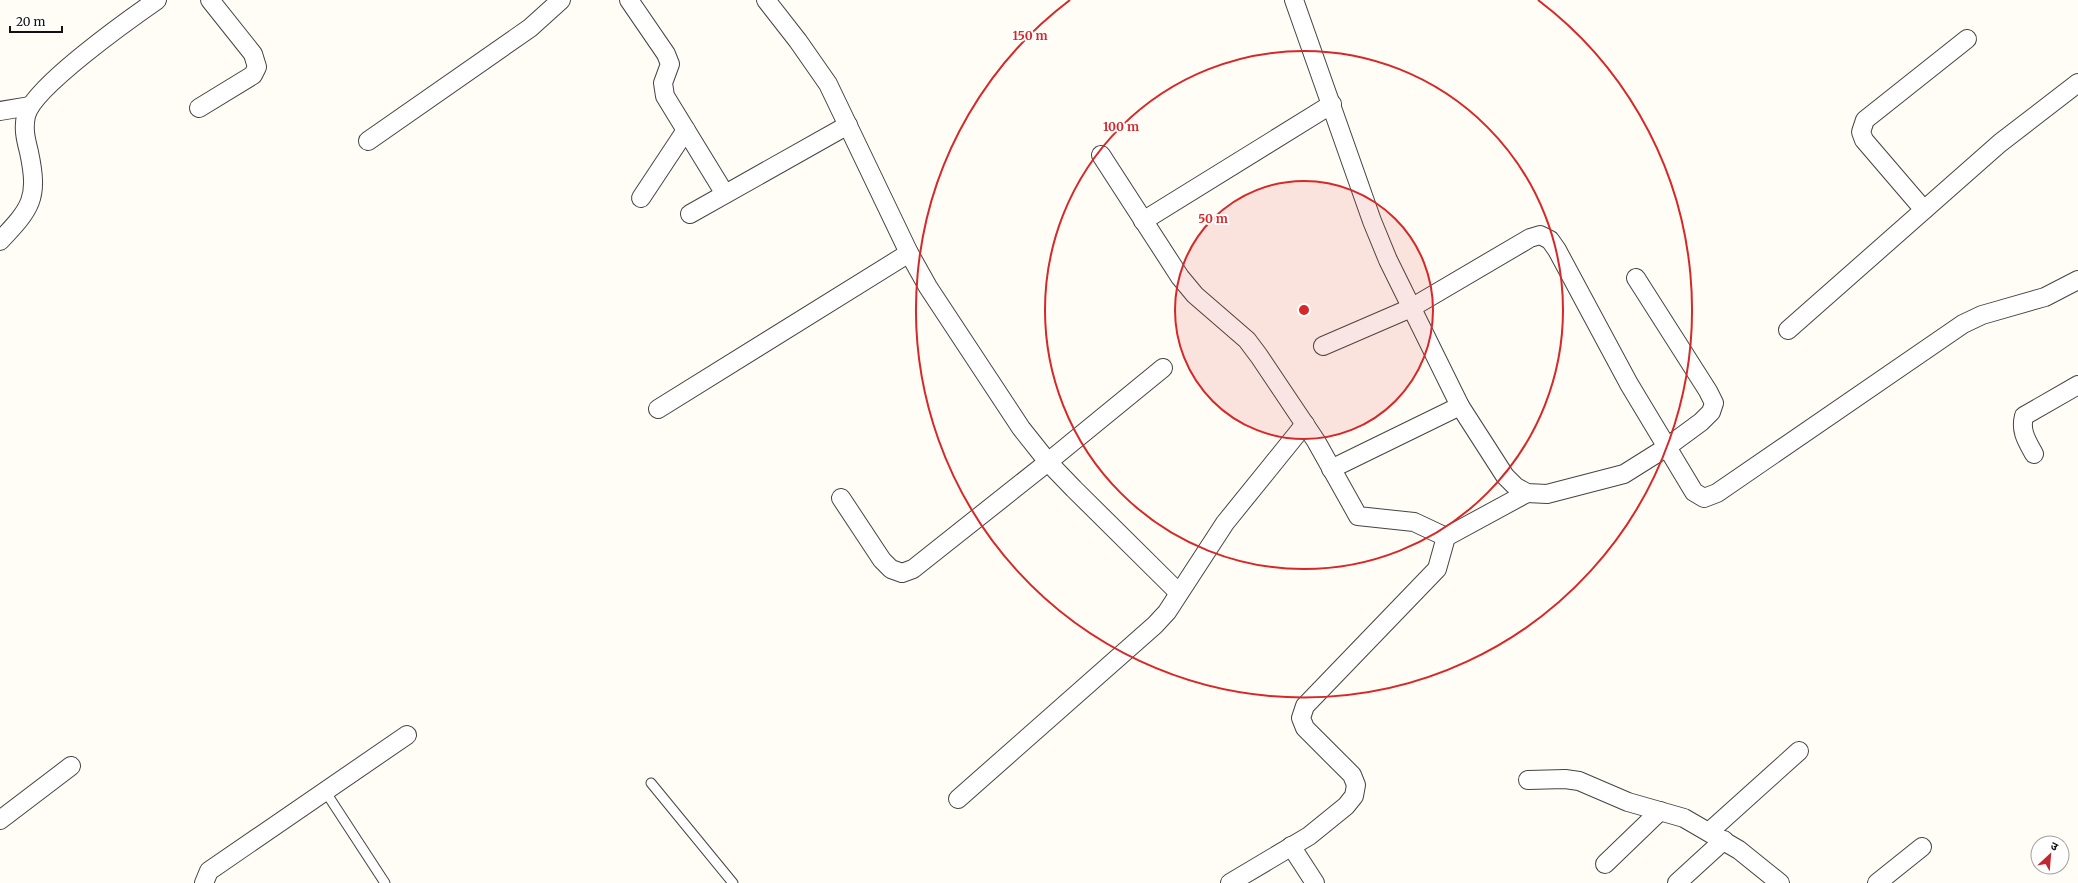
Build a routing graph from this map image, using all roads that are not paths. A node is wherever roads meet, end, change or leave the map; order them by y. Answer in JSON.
{"nodes":[{"id":1,"x":157,"y":0,"type":"edge"},
{"id":2,"x":210,"y":0,"type":"edge"},
{"id":3,"x":562,"y":0,"type":"edge"},
{"id":4,"x":629,"y":0,"type":"edge"},
{"id":5,"x":766,"y":0,"type":"edge"},
{"id":6,"x":1294,"y":0,"type":"edge"},
{"id":7,"x":1967,"y":39,"type":"dead end"},
{"id":8,"x":2078,"y":83,"type":"edge"},
{"id":9,"x":1332,"y":104,"type":"junction"},
{"id":10,"x":30,"y":106,"type":"junction"},
{"id":11,"x":199,"y":108,"type":"dead end"},
{"id":12,"x":0,"y":111,"type":"edge"},
{"id":13,"x":848,"y":125,"type":"junction"},
{"id":14,"x":686,"y":130,"type":"junction"},
{"id":15,"x":368,"y":141,"type":"dead end"},
{"id":16,"x":1100,"y":155,"type":"dead end"},
{"id":17,"x":725,"y":194,"type":"junction"},
{"id":18,"x":641,"y":198,"type":"dead end"},
{"id":19,"x":1924,"y":210,"type":"junction"},
{"id":20,"x":690,"y":214,"type":"dead end"},
{"id":21,"x":1143,"y":221,"type":"junction"},
{"id":22,"x":0,"y":241,"type":"edge"},
{"id":23,"x":909,"y":254,"type":"junction"},
{"id":24,"x":1636,"y":278,"type":"dead end"},
{"id":25,"x":2076,"y":286,"type":"edge"},
{"id":26,"x":1411,"y":308,"type":"junction"},
{"id":27,"x":1788,"y":330,"type":"dead end"},
{"id":28,"x":1323,"y":346,"type":"dead end"},
{"id":29,"x":1163,"y":368,"type":"dead end"},
{"id":30,"x":2078,"y":385,"type":"edge"},
{"id":31,"x":1460,"y":406,"type":"junction"},
{"id":32,"x":658,"y":409,"type":"dead end"},
{"id":33,"x":1305,"y":424,"type":"junction"},
{"id":34,"x":1667,"y":448,"type":"junction"},
{"id":35,"x":2034,"y":454,"type":"dead end"},
{"id":36,"x":1048,"y":462,"type":"junction"},
{"id":37,"x":1331,"y":469,"type":"junction"},
{"id":38,"x":1526,"y":493,"type":"junction"},
{"id":39,"x":841,"y":498,"type":"dead end"},
{"id":40,"x":1446,"y":537,"type":"junction"},
{"id":41,"x":1179,"y":593,"type":"junction"},
{"id":42,"x":407,"y":735,"type":"dead end"},
{"id":43,"x":1800,"y":751,"type":"dead end"},
{"id":44,"x":71,"y":766,"type":"dead end"},
{"id":45,"x":1528,"y":780,"type":"dead end"},
{"id":46,"x":651,"y":783,"type":"dead end"},
{"id":47,"x":325,"y":791,"type":"junction"},
{"id":48,"x":958,"y":799,"type":"dead end"},
{"id":49,"x":1660,"y":811,"type":"junction"},
{"id":50,"x":0,"y":820,"type":"edge"},
{"id":51,"x":1716,"y":836,"type":"junction"},
{"id":52,"x":1291,"y":846,"type":"junction"},
{"id":53,"x":1922,"y":847,"type":"dead end"},
{"id":54,"x":1606,"y":864,"type":"dead end"},
{"id":55,"x":204,"y":883,"type":"edge"},
{"id":56,"x":386,"y":883,"type":"edge"},
{"id":57,"x":733,"y":883,"type":"edge"},
{"id":58,"x":1230,"y":883,"type":"edge"},
{"id":59,"x":1315,"y":883,"type":"edge"},
{"id":60,"x":1677,"y":883,"type":"edge"},
{"id":61,"x":1780,"y":883,"type":"edge"},
{"id":62,"x":1876,"y":883,"type":"edge"}],
"edges":[{"from":1,"to":10,"type":"street"},
{"from":2,"to":11,"type":"street"},
{"from":3,"to":15,"type":"street"},
{"from":4,"to":14,"type":"street"},
{"from":5,"to":13,"type":"street"},
{"from":6,"to":9,"type":"street"},
{"from":7,"to":19,"type":"street"},
{"from":8,"to":19,"type":"street"},
{"from":9,"to":21,"type":"street"},
{"from":9,"to":26,"type":"street"},
{"from":10,"to":12,"type":"street"},
{"from":10,"to":22,"type":"street"},
{"from":13,"to":17,"type":"street"},
{"from":13,"to":23,"type":"street"},
{"from":14,"to":17,"type":"street"},
{"from":14,"to":18,"type":"street"},
{"from":16,"to":21,"type":"street"},
{"from":17,"to":20,"type":"street"},
{"from":19,"to":27,"type":"street"},
{"from":21,"to":33,"type":"street"},
{"from":23,"to":32,"type":"street"},
{"from":23,"to":36,"type":"street"},
{"from":24,"to":34,"type":"street"},
{"from":25,"to":34,"type":"street"},
{"from":26,"to":28,"type":"street"},
{"from":26,"to":31,"type":"street"},
{"from":26,"to":34,"type":"street"},
{"from":29,"to":36,"type":"street"},
{"from":30,"to":35,"type":"street"},
{"from":31,"to":37,"type":"street"},
{"from":31,"to":38,"type":"street"},
{"from":33,"to":37,"type":"street"},
{"from":33,"to":41,"type":"street"},
{"from":34,"to":38,"type":"street"},
{"from":36,"to":39,"type":"street"},
{"from":36,"to":41,"type":"street"},
{"from":37,"to":40,"type":"street"},
{"from":38,"to":40,"type":"street"},
{"from":40,"to":52,"type":"street"},
{"from":41,"to":48,"type":"street"},
{"from":42,"to":47,"type":"street"},
{"from":43,"to":51,"type":"street"},
{"from":44,"to":50,"type":"street"},
{"from":45,"to":49,"type":"street"},
{"from":46,"to":57,"type":"lane"},
{"from":47,"to":55,"type":"street"},
{"from":47,"to":56,"type":"lane"},
{"from":49,"to":51,"type":"street"},
{"from":49,"to":54,"type":"street"},
{"from":51,"to":60,"type":"street"},
{"from":51,"to":61,"type":"street"},
{"from":52,"to":58,"type":"street"},
{"from":52,"to":59,"type":"street"},
{"from":53,"to":62,"type":"street"}]}
